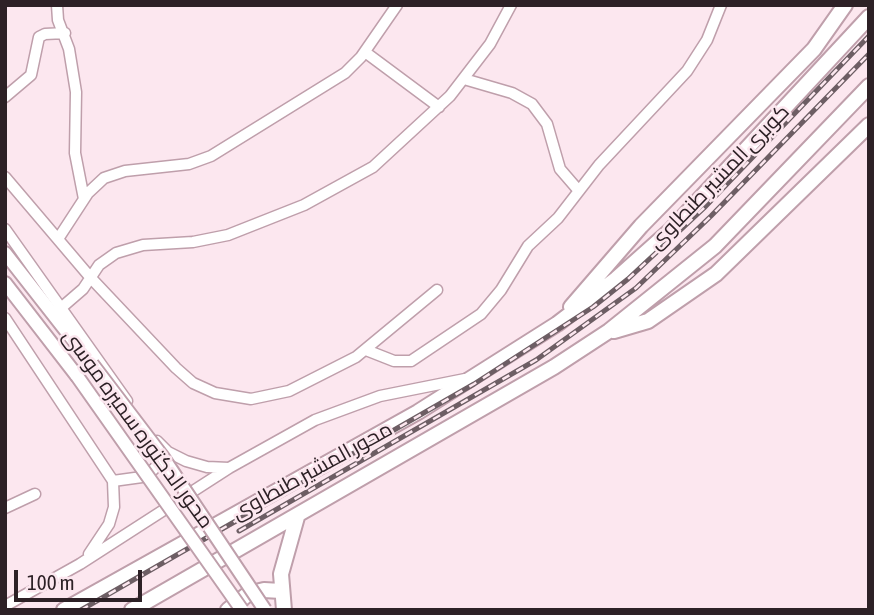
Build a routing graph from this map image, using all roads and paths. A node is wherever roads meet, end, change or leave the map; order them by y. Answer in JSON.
{"nodes":[{"id":1,"x":57,"y":5,"type":"edge"},
{"id":2,"x":397,"y":5,"type":"edge"},
{"id":3,"x":511,"y":5,"type":"edge"},
{"id":4,"x":721,"y":5,"type":"edge"},
{"id":5,"x":845,"y":5,"type":"edge"},
{"id":6,"x":869,"y":17,"type":"edge"},
{"id":7,"x":65,"y":33,"type":"junction"},
{"id":8,"x":365,"y":52,"type":"junction"},
{"id":9,"x":464,"y":79,"type":"junction"},
{"id":10,"x":869,"y":86,"type":"edge"},
{"id":11,"x":5,"y":97,"type":"edge"},
{"id":12,"x":439,"y":107,"type":"junction"},
{"id":13,"x":869,"y":125,"type":"edge"},
{"id":14,"x":5,"y":177,"type":"edge"},
{"id":15,"x":579,"y":191,"type":"junction"},
{"id":16,"x":84,"y":199,"type":"junction"},
{"id":17,"x":5,"y":229,"type":"edge"},
{"id":18,"x":58,"y":239,"type":"junction"},
{"id":19,"x":5,"y":253,"type":"edge"},
{"id":20,"x":90,"y":277,"type":"junction"},
{"id":21,"x":5,"y":283,"type":"edge"},
{"id":22,"x":437,"y":290,"type":"dead end"},
{"id":23,"x":61,"y":308,"type":"junction"},
{"id":24,"x":5,"y":318,"type":"edge"},
{"id":25,"x":557,"y":324,"type":"junction"},
{"id":26,"x":609,"y":331,"type":"junction"},
{"id":27,"x":366,"y":350,"type":"junction"},
{"id":28,"x":476,"y":377,"type":"junction"},
{"id":29,"x":167,"y":452,"type":"junction"},
{"id":30,"x":229,"y":468,"type":"junction"},
{"id":31,"x":113,"y":481,"type":"junction"},
{"id":32,"x":35,"y":494,"type":"dead end"},
{"id":33,"x":5,"y":509,"type":"edge"},
{"id":34,"x":296,"y":517,"type":"junction"},
{"id":35,"x":80,"y":564,"type":"junction"},
{"id":36,"x":281,"y":591,"type":"junction"},
{"id":37,"x":5,"y":606,"type":"edge"},
{"id":38,"x":134,"y":609,"type":"edge"},
{"id":39,"x":64,"y":610,"type":"edge"},
{"id":40,"x":228,"y":610,"type":"edge"},
{"id":41,"x":242,"y":610,"type":"edge"},
{"id":42,"x":265,"y":610,"type":"edge"},
{"id":43,"x":284,"y":610,"type":"edge"}],
"edges":[{"from":1,"to":7,"type":"street"},
{"from":2,"to":8,"type":"street"},
{"from":3,"to":9,"type":"street"},
{"from":4,"to":15,"type":"street"},
{"from":5,"to":25,"type":"highway"},
{"from":6,"to":25,"type":"highway","name":"كوبرى المشير طنطاوى"},
{"from":7,"to":11,"type":"street"},
{"from":7,"to":16,"type":"street"},
{"from":8,"to":12,"type":"street"},
{"from":8,"to":16,"type":"street"},
{"from":9,"to":12,"type":"street"},
{"from":9,"to":15,"type":"street"},
{"from":10,"to":26,"type":"highway","name":"كوبرى المشير طنطاوى"},
{"from":12,"to":20,"type":"street"},
{"from":13,"to":26,"type":"highway"},
{"from":14,"to":18,"type":"street"},
{"from":15,"to":27,"type":"street"},
{"from":16,"to":18,"type":"street"},
{"from":17,"to":23,"type":"street"},
{"from":18,"to":20,"type":"street"},
{"from":19,"to":42,"type":"main road","name":"محور الدكتوره سميره موسى","bridge":true},
{"from":20,"to":23,"type":"street"},
{"from":20,"to":27,"type":"street"},
{"from":21,"to":41,"type":"main road","name":"محور الدكتوره سميره موسى","bridge":true},
{"from":22,"to":27,"type":"street"},
{"from":23,"to":29,"type":"street"},
{"from":24,"to":31,"type":"street"},
{"from":25,"to":28,"type":"highway","name":"محور المشير طنطاوى"},
{"from":26,"to":34,"type":"highway","name":"محور المشير طنطاوى"},
{"from":28,"to":30,"type":"street"},
{"from":28,"to":39,"type":"highway","name":"محور المشير طنطاوى"},
{"from":29,"to":30,"type":"street"},
{"from":29,"to":31,"type":"street"},
{"from":30,"to":35,"type":"street"},
{"from":31,"to":35,"type":"street"},
{"from":32,"to":33,"type":"street"},
{"from":34,"to":36,"type":"highway"},
{"from":34,"to":38,"type":"highway","name":"محور المشير طنطاوى"},
{"from":35,"to":37,"type":"street"},
{"from":36,"to":40,"type":"highway"},
{"from":36,"to":43,"type":"highway"}]}
